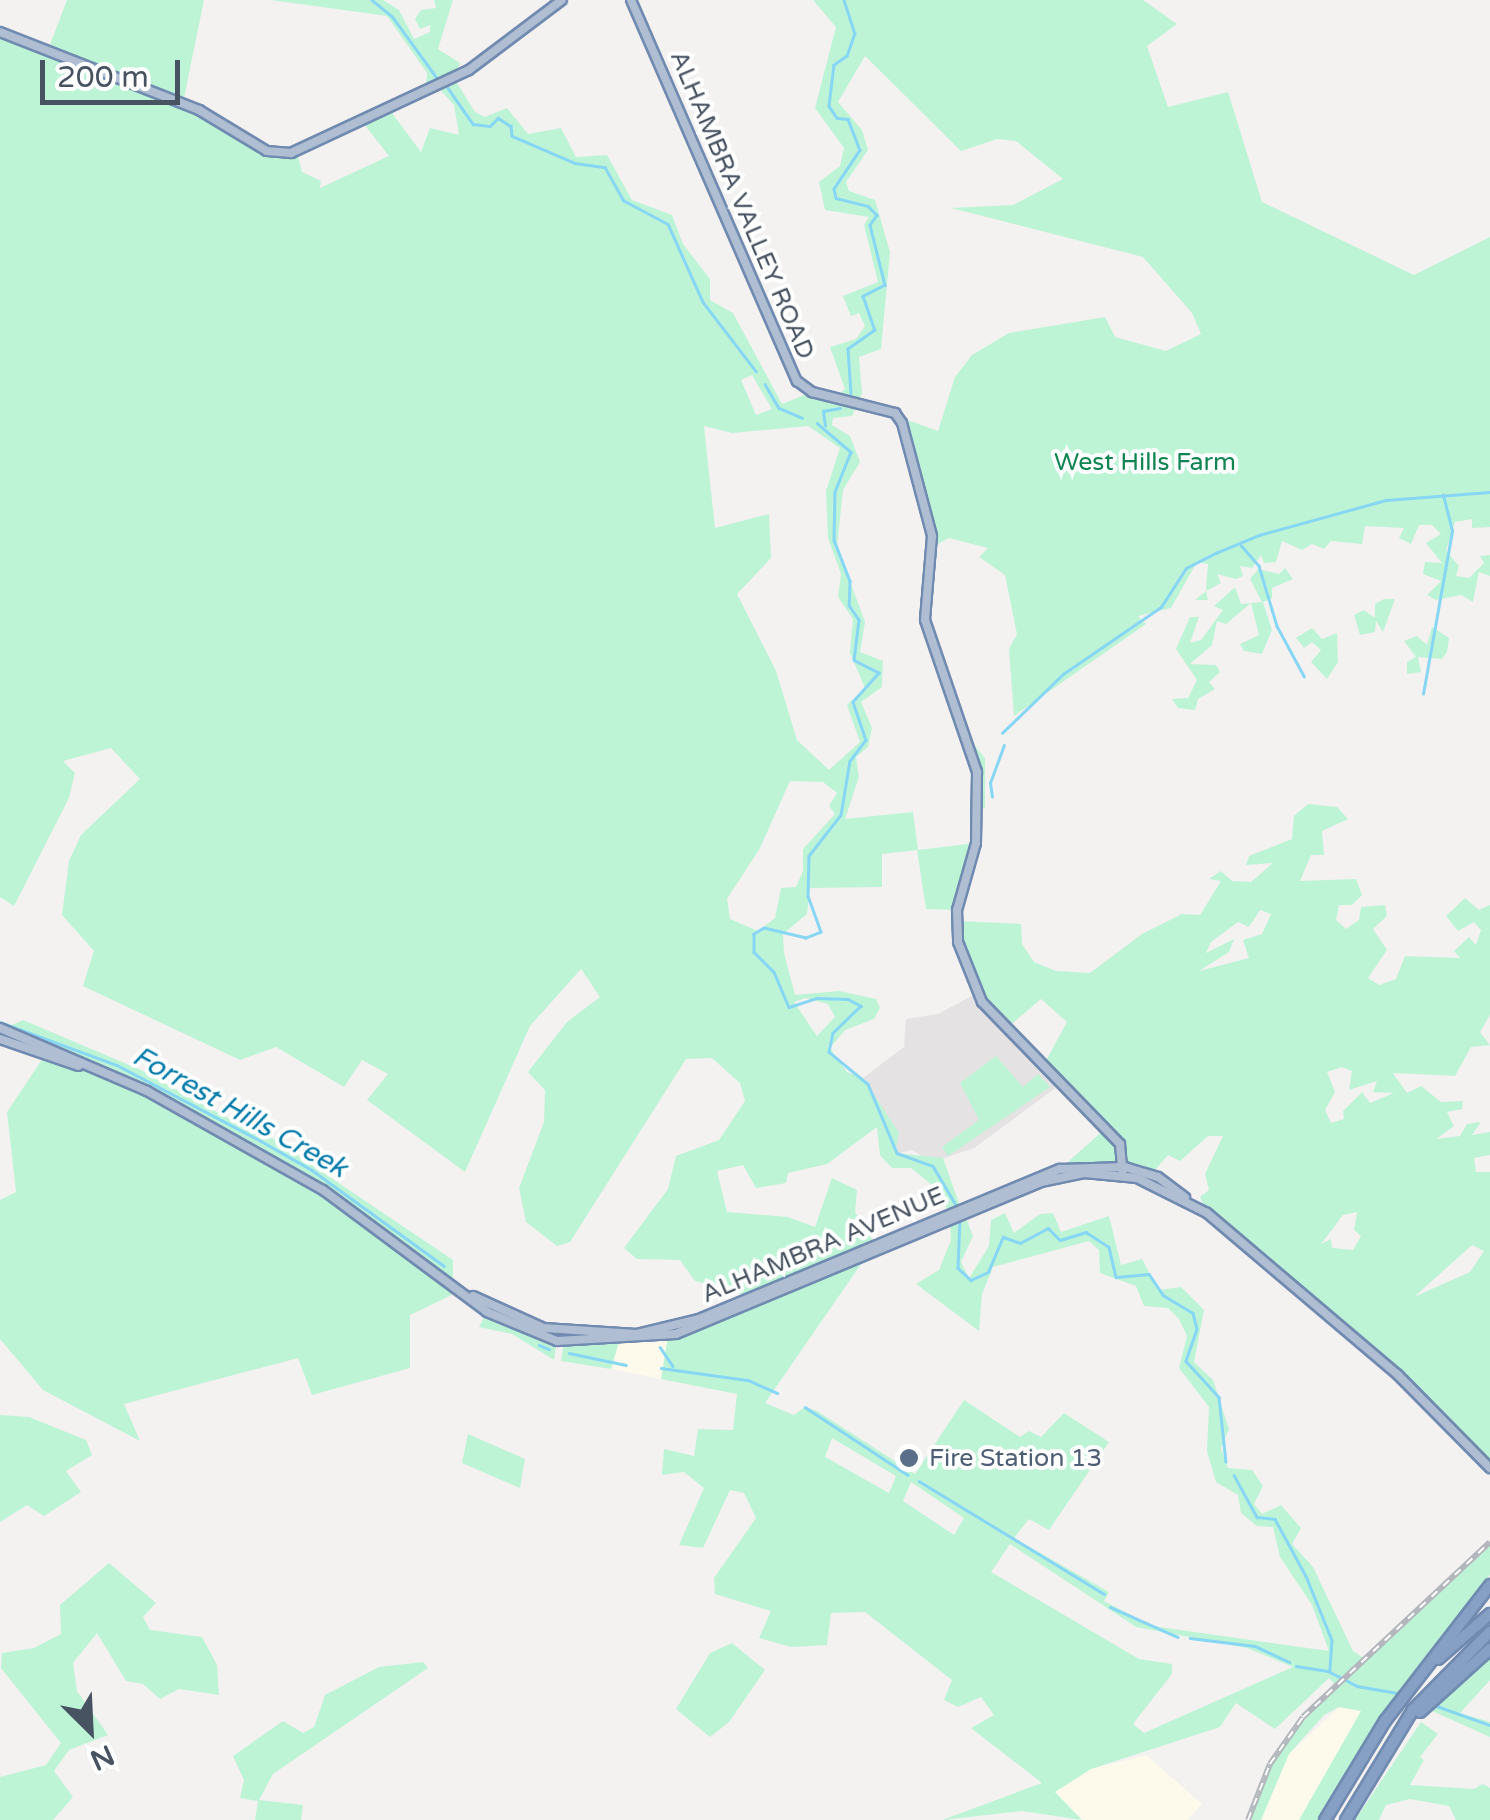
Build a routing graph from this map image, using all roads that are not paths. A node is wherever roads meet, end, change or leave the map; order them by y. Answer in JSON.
{"nodes":[{"id":1,"x":562,"y":0,"type":"edge"},
{"id":2,"x":631,"y":0,"type":"edge"},
{"id":3,"x":0,"y":32,"type":"edge"},
{"id":4,"x":0,"y":1028,"type":"edge"},
{"id":5,"x":0,"y":1040,"type":"edge"},
{"id":6,"x":93,"y":1069,"type":"junction"},
{"id":7,"x":1124,"y":1171,"type":"junction"},
{"id":8,"x":1490,"y":1468,"type":"edge"},
{"id":9,"x":1490,"y":1585,"type":"edge"},
{"id":10,"x":1490,"y":1614,"type":"edge"},
{"id":11,"x":1490,"y":1632,"type":"edge"},
{"id":12,"x":1490,"y":1649,"type":"edge"},
{"id":13,"x":1415,"y":1681,"type":"junction"},
{"id":14,"x":1430,"y":1695,"type":"junction"},
{"id":15,"x":1346,"y":1819,"type":"edge"},
{"id":16,"x":1325,"y":1820,"type":"edge"}],
"edges":[{"from":1,"to":3,"type":"main road"},
{"from":2,"to":7,"type":"main road","name":"ALHAMBRA VALLEY ROAD"},
{"from":4,"to":6,"type":"main road","name":"ALHAMBRA AVENUE"},
{"from":5,"to":6,"type":"main road","name":"ALHAMBRA AVENUE"},
{"from":6,"to":7,"type":"main road","name":"ALHAMBRA AVENUE"},
{"from":7,"to":8,"type":"main road","name":"ALHAMBRA AVENUE"},
{"from":9,"to":13,"type":"highway"},
{"from":10,"to":13,"type":"highway"},
{"from":11,"to":14,"type":"highway"},
{"from":12,"to":14,"type":"highway"},
{"from":13,"to":16,"type":"highway"},
{"from":14,"to":15,"type":"highway"}]}
